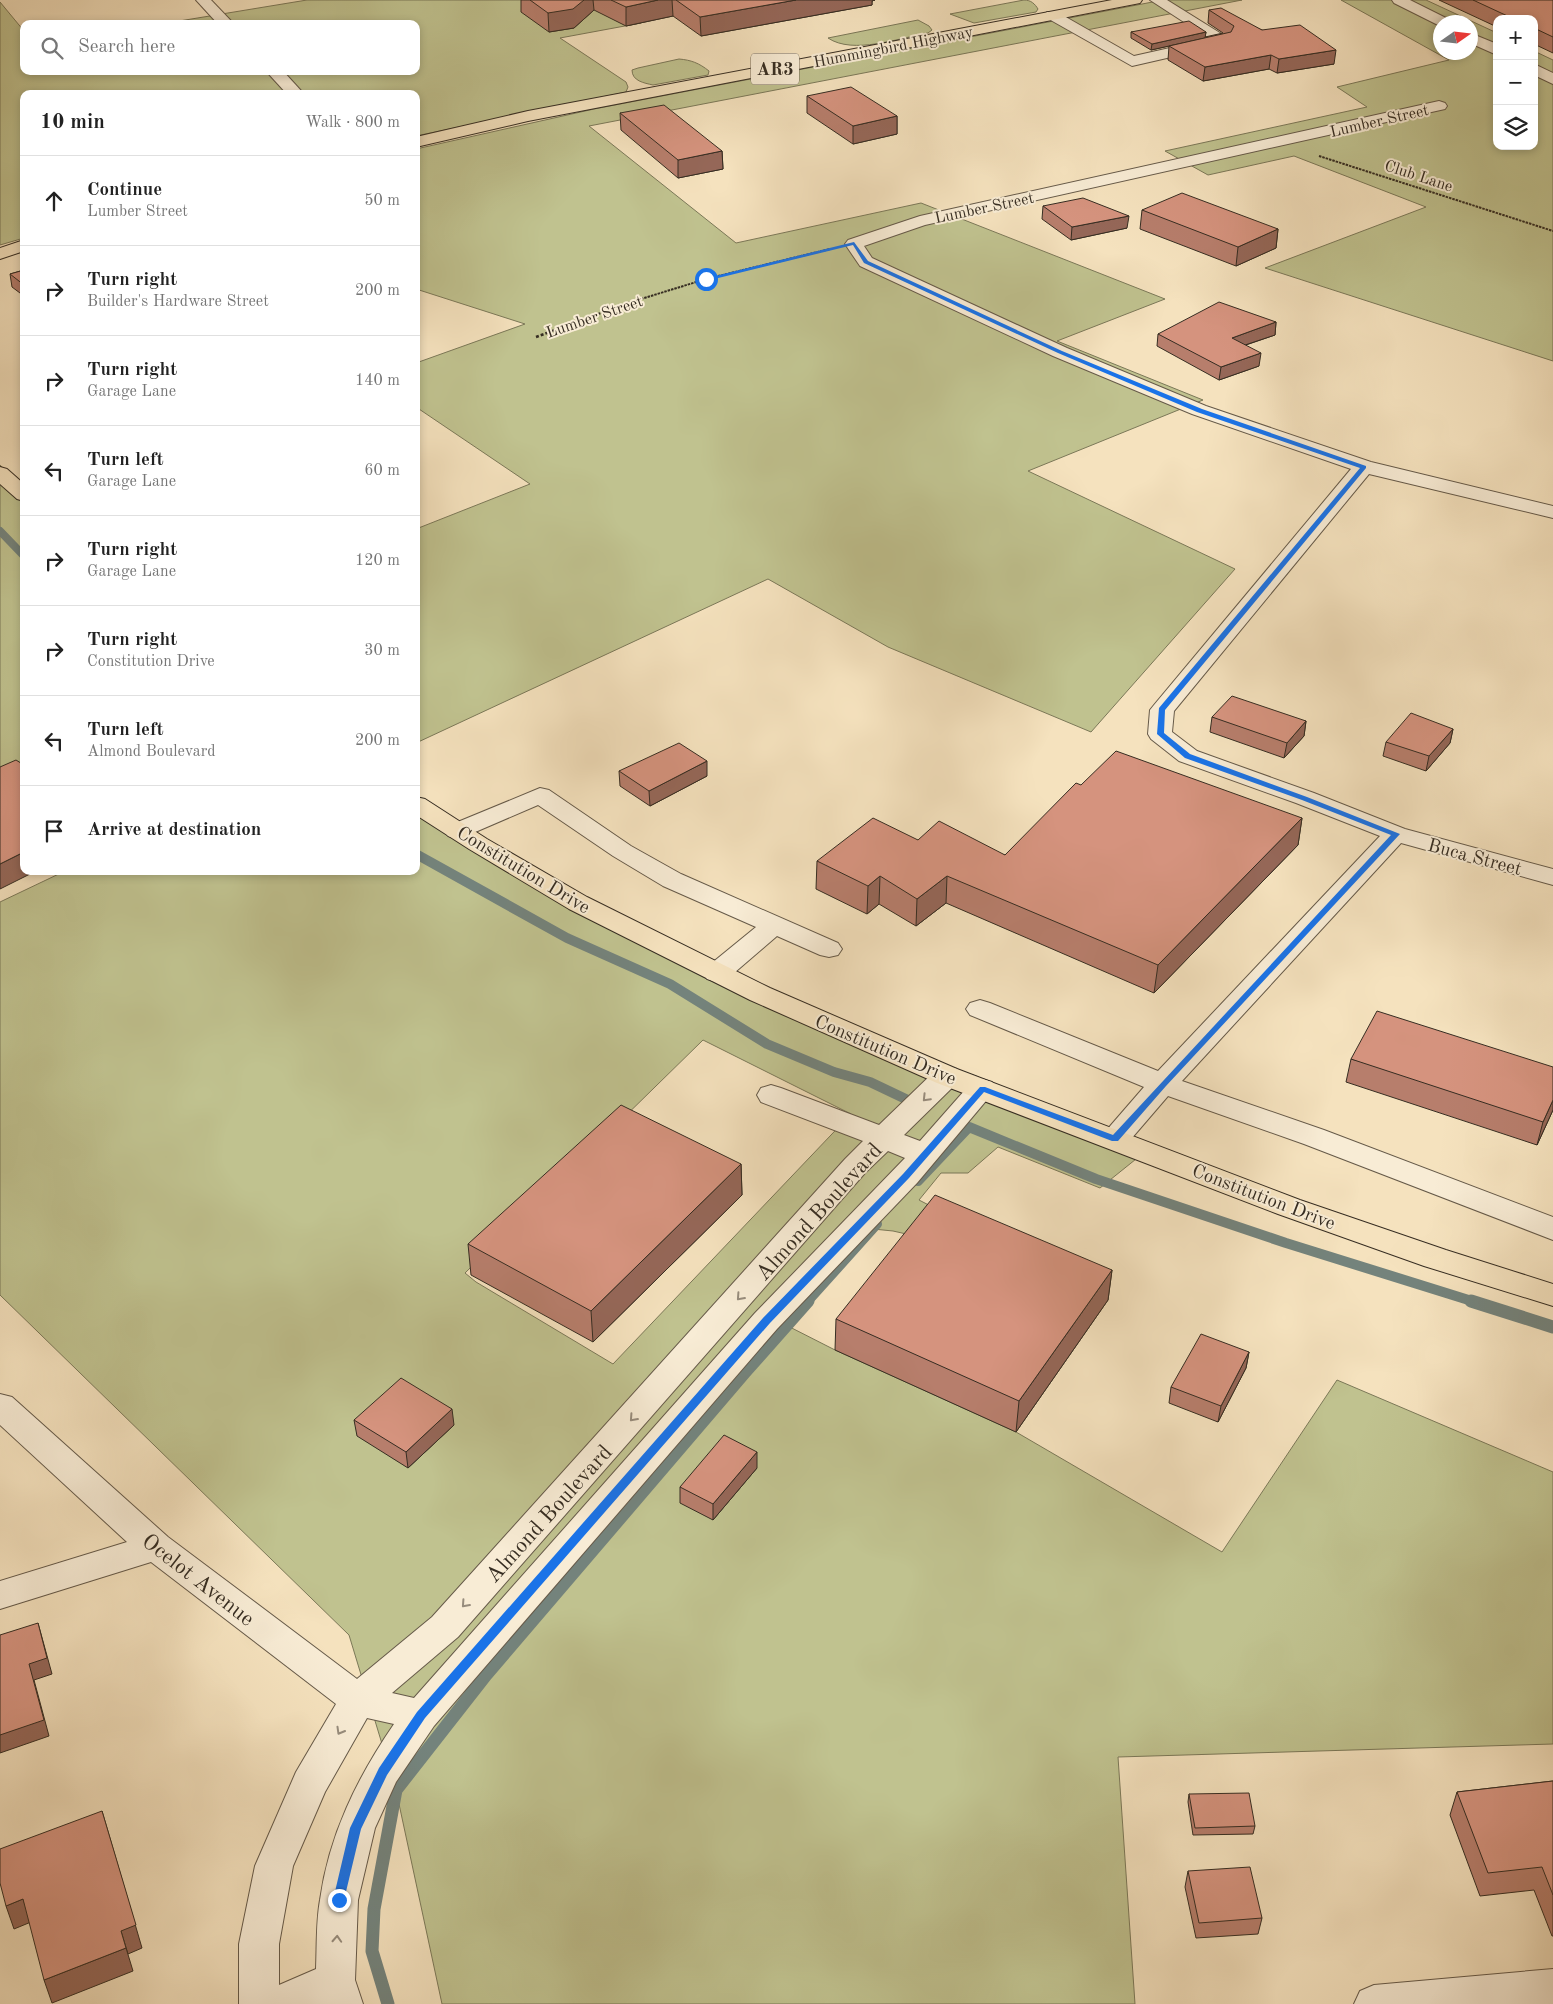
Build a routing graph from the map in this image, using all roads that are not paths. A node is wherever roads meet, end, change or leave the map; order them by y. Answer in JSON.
{"nodes":[{"id":1,"x":203,"y":0,"type":"edge"},
{"id":2,"x":1135,"y":0,"type":"edge"},
{"id":3,"x":1157,"y":0,"type":"edge"},
{"id":4,"x":1398,"y":0,"type":"edge"},
{"id":5,"x":1052,"y":15,"type":"junction"},
{"id":6,"x":1433,"y":18,"type":"edge"},
{"id":7,"x":223,"y":20,"type":"edge"},
{"id":8,"x":1478,"y":41,"type":"edge"},
{"id":9,"x":1493,"y":48,"type":"edge"},
{"id":10,"x":1538,"y":71,"type":"edge"},
{"id":11,"x":278,"y":75,"type":"edge"},
{"id":12,"x":1553,"y":79,"type":"edge"},
{"id":13,"x":292,"y":90,"type":"edge"},
{"id":14,"x":1439,"y":106,"type":"dead end"},
{"id":15,"x":420,"y":141,"type":"edge"},
{"id":16,"x":20,"y":247,"type":"edge"},
{"id":17,"x":0,"y":253,"type":"edge"},
{"id":18,"x":1364,"y":467,"type":"junction"},
{"id":19,"x":0,"y":473,"type":"edge"},
{"id":20,"x":20,"y":490,"type":"edge"},
{"id":21,"x":1553,"y":512,"type":"edge"},
{"id":22,"x":420,"y":807,"type":"edge"},
{"id":23,"x":457,"y":830,"type":"junction"},
{"id":24,"x":1396,"y":834,"type":"junction"},
{"id":25,"x":1553,"y":877,"type":"edge"},
{"id":26,"x":772,"y":926,"type":"junction"},
{"id":27,"x":829,"y":949,"type":"dead end"},
{"id":28,"x":718,"y":973,"type":"junction"},
{"id":29,"x":980,"y":1009,"type":"dead end"},
{"id":30,"x":947,"y":1076,"type":"junction"},
{"id":31,"x":1163,"y":1084,"type":"junction"},
{"id":32,"x":982,"y":1089,"type":"junction"},
{"id":33,"x":770,"y":1095,"type":"dead end"},
{"id":34,"x":883,"y":1139,"type":"junction"},
{"id":35,"x":1115,"y":1139,"type":"junction"},
{"id":36,"x":925,"y":1154,"type":"junction"},
{"id":37,"x":1553,"y":1229,"type":"edge"},
{"id":38,"x":1553,"y":1295,"type":"edge"},
{"id":39,"x":0,"y":1406,"type":"edge"},
{"id":40,"x":156,"y":1547,"type":"junction"},
{"id":41,"x":0,"y":1596,"type":"edge"},
{"id":42,"x":358,"y":1700,"type":"junction"},
{"id":43,"x":421,"y":1715,"type":"junction"},
{"id":44,"x":1553,"y":1988,"type":"edge"},
{"id":45,"x":339,"y":1992,"type":"edge"},
{"id":46,"x":258,"y":2004,"type":"edge"},
{"id":47,"x":281,"y":2004,"type":"edge"},
{"id":48,"x":1384,"y":2004,"type":"edge"}],
"edges":[{"from":1,"to":7,"type":"street"},
{"from":2,"to":5,"type":"main road","name":"Hummingbird Highway","number":"AR3"},
{"from":3,"to":5,"type":"street"},
{"from":4,"to":6,"type":"street"},
{"from":5,"to":15,"type":"main road","name":"Hummingbird Highway","number":"AR3"},
{"from":8,"to":9,"type":"street"},
{"from":10,"to":12,"type":"street"},
{"from":11,"to":13,"type":"street"},
{"from":14,"to":18,"type":"street","name":"Lumber Street"},
{"from":16,"to":17,"type":"main road"},
{"from":18,"to":21,"type":"street"},
{"from":18,"to":24,"type":"street","name":"Buca Street"},
{"from":19,"to":20,"type":"main road"},
{"from":22,"to":23,"type":"main road","name":"Constitution Drive"},
{"from":23,"to":26,"type":"street"},
{"from":23,"to":28,"type":"main road","name":"Constitution Drive"},
{"from":24,"to":25,"type":"street","name":"Buca Street"},
{"from":24,"to":31,"type":"street"},
{"from":26,"to":27,"type":"street"},
{"from":26,"to":28,"type":"street"},
{"from":28,"to":30,"type":"main road","name":"Constitution Drive"},
{"from":29,"to":31,"type":"street"},
{"from":30,"to":32,"type":"main road","name":"Constitution Drive"},
{"from":30,"to":34,"type":"street","name":"Almond Boulevard","one_way":true},
{"from":31,"to":35,"type":"street"},
{"from":31,"to":37,"type":"street"},
{"from":32,"to":35,"type":"main road","name":"Constitution Drive"},
{"from":32,"to":36,"type":"street","name":"Almond Boulevard"},
{"from":33,"to":34,"type":"street"},
{"from":34,"to":36,"type":"street"},
{"from":34,"to":42,"type":"street","name":"Almond Boulevard","one_way":true},
{"from":35,"to":38,"type":"main road","name":"Constitution Drive"},
{"from":36,"to":43,"type":"street","name":"Almond Boulevard"},
{"from":39,"to":40,"type":"street","name":"Ocelot Avenue"},
{"from":40,"to":41,"type":"street"},
{"from":40,"to":42,"type":"street","name":"Ocelot Avenue"},
{"from":42,"to":43,"type":"street","name":"Ocelot Avenue"},
{"from":42,"to":46,"type":"street","name":"Almond Boulevard","one_way":true},
{"from":45,"to":43,"type":"street","name":"Almond Boulevard","one_way":true},
{"from":44,"to":48,"type":"street"},
{"from":45,"to":47,"type":"street"}]}
